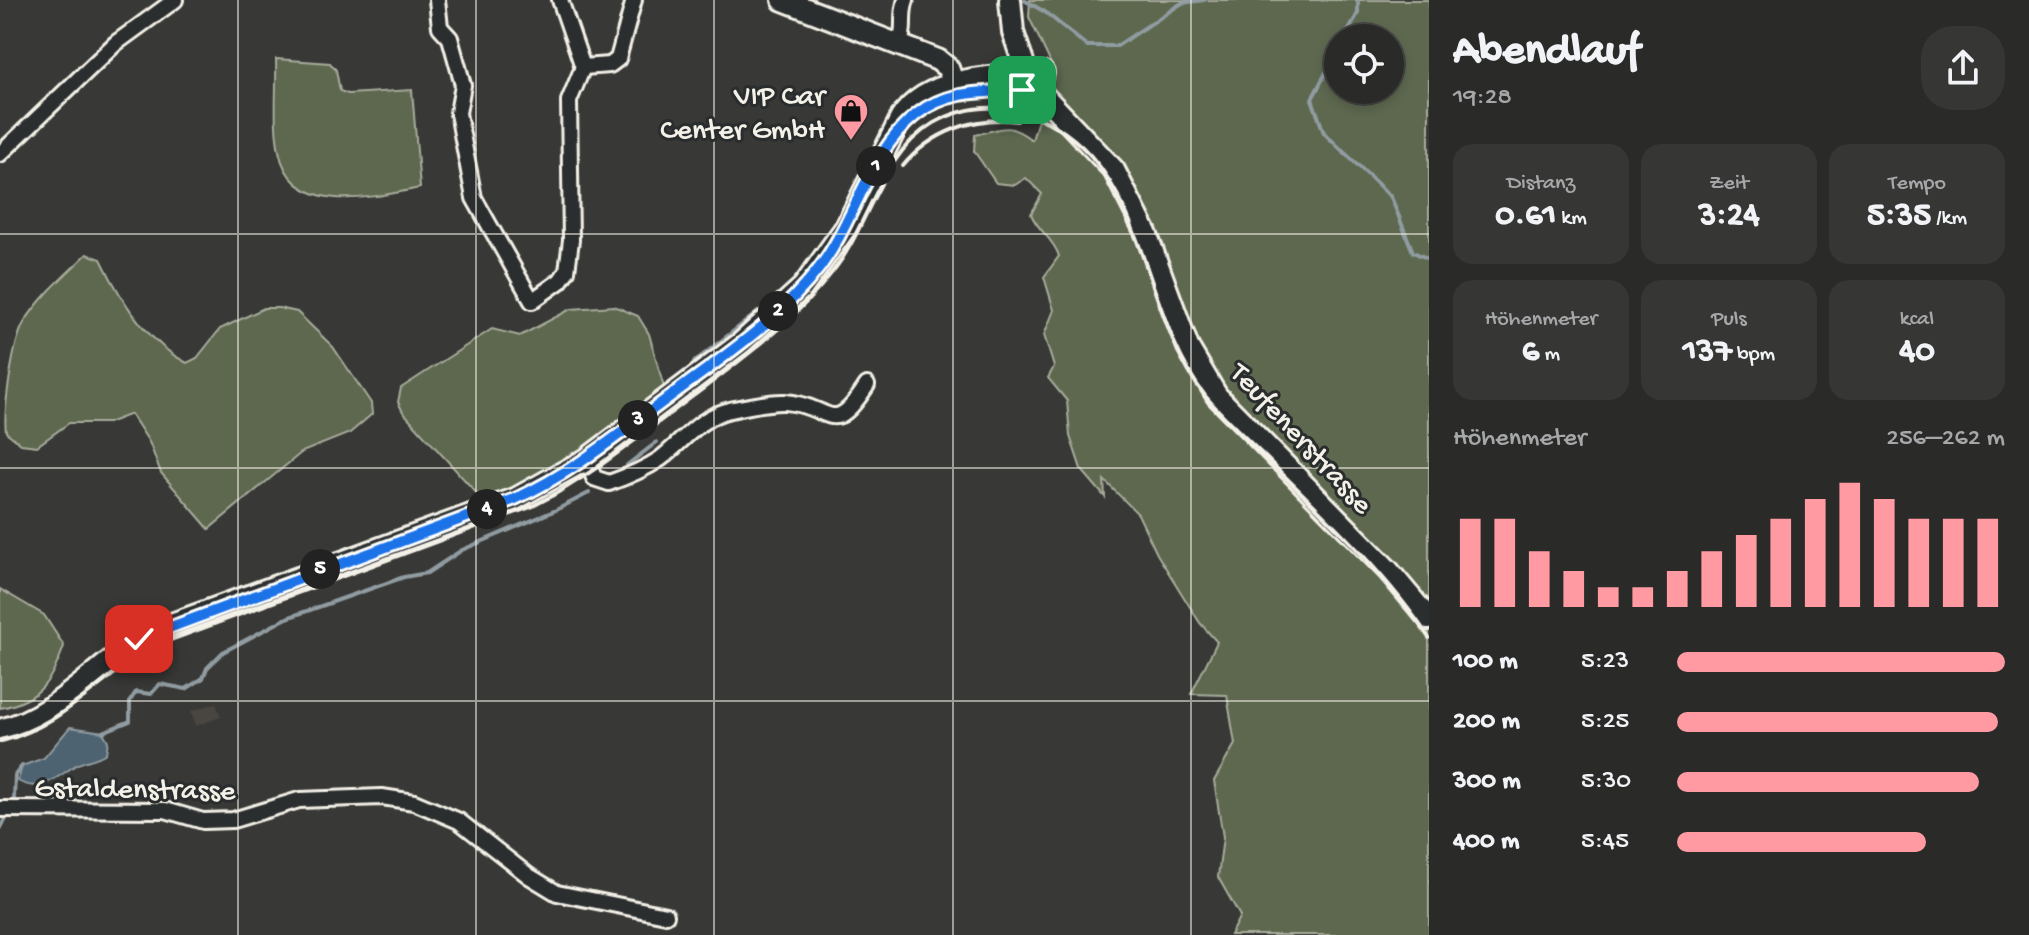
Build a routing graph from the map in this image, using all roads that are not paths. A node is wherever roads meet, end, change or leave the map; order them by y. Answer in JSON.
{"nodes":[{"id":1,"x":175,"y":0,"type":"edge"},
{"id":2,"x":437,"y":0,"type":"edge"},
{"id":3,"x":560,"y":0,"type":"edge"},
{"id":4,"x":634,"y":0,"type":"edge"},
{"id":5,"x":783,"y":0,"type":"edge"},
{"id":6,"x":906,"y":0,"type":"edge"},
{"id":7,"x":1012,"y":6,"type":"edge"},
{"id":8,"x":900,"y":43,"type":"junction"},
{"id":9,"x":583,"y":67,"type":"junction"},
{"id":10,"x":1036,"y":78,"type":"junction"},
{"id":11,"x":948,"y":90,"type":"junction"},
{"id":12,"x":0,"y":154,"type":"edge"},
{"id":13,"x":867,"y":385,"type":"dead end"},
{"id":14,"x":587,"y":459,"type":"junction"},
{"id":15,"x":1429,"y":619,"type":"edge"},
{"id":16,"x":0,"y":730,"type":"edge"},
{"id":17,"x":0,"y":809,"type":"edge"},
{"id":18,"x":666,"y":915,"type":"dead end"}],
"edges":[{"from":1,"to":12,"type":"street"},
{"from":2,"to":9,"type":"street"},
{"from":3,"to":9,"type":"street"},
{"from":4,"to":9,"type":"street"},
{"from":5,"to":8,"type":"street"},
{"from":6,"to":8,"type":"street"},
{"from":7,"to":10,"type":"street","name":"Teufenerstrasse"},
{"from":8,"to":11,"type":"street"},
{"from":10,"to":11,"type":"street"},
{"from":10,"to":15,"type":"street","name":"Teufenerstrasse"},
{"from":11,"to":14,"type":"street"},
{"from":13,"to":14,"type":"street"},
{"from":14,"to":16,"type":"street"},
{"from":17,"to":18,"type":"street","name":"Gstaldenstrasse"}]}
